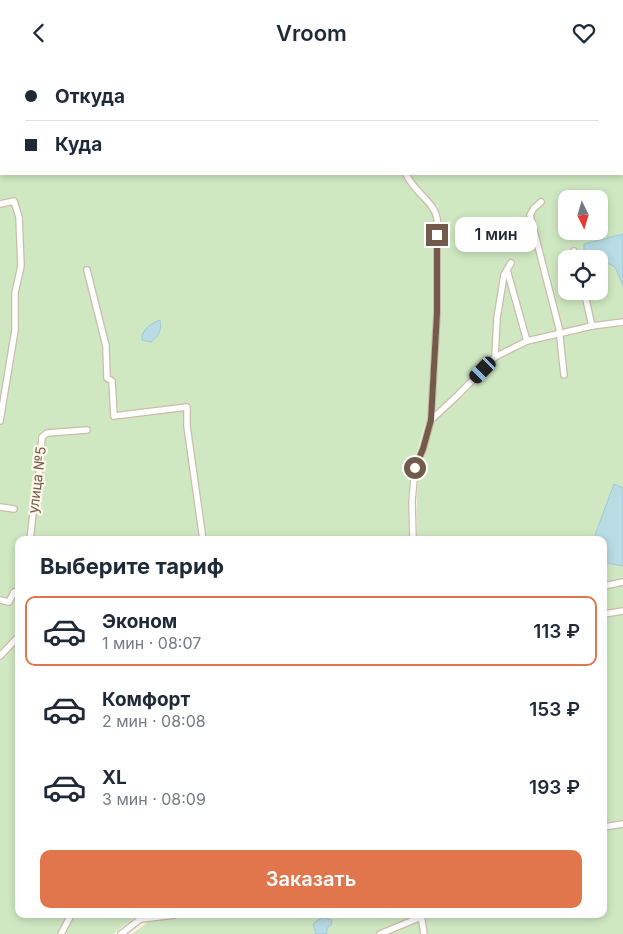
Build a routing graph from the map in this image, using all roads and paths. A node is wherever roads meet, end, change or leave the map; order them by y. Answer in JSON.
{"nodes":[{"id":1,"x":406,"y":175,"type":"edge"},
{"id":2,"x":541,"y":202,"type":"dead end"},
{"id":3,"x":0,"y":204,"type":"edge"},
{"id":4,"x":510,"y":263,"type":"dead end"},
{"id":5,"x":507,"y":269,"type":"junction"},
{"id":6,"x":87,"y":270,"type":"dead end"},
{"id":7,"x":586,"y":300,"type":"edge"},
{"id":8,"x":623,"y":322,"type":"edge"},
{"id":9,"x":592,"y":326,"type":"junction"},
{"id":10,"x":560,"y":334,"type":"junction"},
{"id":11,"x":527,"y":341,"type":"junction"},
{"id":12,"x":495,"y":357,"type":"junction"},
{"id":13,"x":564,"y":375,"type":"dead end"},
{"id":14,"x":431,"y":420,"type":"junction"},
{"id":15,"x":0,"y":421,"type":"edge"},
{"id":16,"x":87,"y":431,"type":"dead end"},
{"id":17,"x":0,"y":507,"type":"edge"},
{"id":18,"x":14,"y":509,"type":"dead end"},
{"id":19,"x":30,"y":536,"type":"edge"},
{"id":20,"x":203,"y":536,"type":"edge"},
{"id":21,"x":413,"y":536,"type":"edge"},
{"id":22,"x":623,"y":582,"type":"edge"},
{"id":23,"x":607,"y":585,"type":"edge"},
{"id":24,"x":15,"y":592,"type":"edge"},
{"id":25,"x":0,"y":600,"type":"edge"},
{"id":26,"x":623,"y":611,"type":"edge"},
{"id":27,"x":607,"y":614,"type":"edge"},
{"id":28,"x":15,"y":640,"type":"edge"},
{"id":29,"x":0,"y":656,"type":"edge"},
{"id":30,"x":623,"y":824,"type":"edge"},
{"id":31,"x":607,"y":827,"type":"edge"},
{"id":32,"x":69,"y":918,"type":"edge"},
{"id":33,"x":143,"y":918,"type":"edge"},
{"id":34,"x":416,"y":918,"type":"edge"},
{"id":35,"x":421,"y":918,"type":"edge"},
{"id":36,"x":61,"y":934,"type":"edge"},
{"id":37,"x":121,"y":934,"type":"edge"},
{"id":38,"x":380,"y":934,"type":"edge"},
{"id":39,"x":424,"y":934,"type":"edge"}],
"edges":[{"from":1,"to":14,"type":"street"},
{"from":2,"to":10,"type":"street"},
{"from":3,"to":15,"type":"street"},
{"from":4,"to":5,"type":"street"},
{"from":5,"to":11,"type":"street"},
{"from":5,"to":12,"type":"street"},
{"from":6,"to":20,"type":"street"},
{"from":7,"to":9,"type":"street"},
{"from":8,"to":9,"type":"street"},
{"from":9,"to":10,"type":"street"},
{"from":10,"to":11,"type":"street"},
{"from":10,"to":13,"type":"street"},
{"from":11,"to":12,"type":"street"},
{"from":12,"to":14,"type":"street"},
{"from":14,"to":21,"type":"street"},
{"from":16,"to":19,"type":"street","name":"улица №5"},
{"from":17,"to":18,"type":"street"},
{"from":22,"to":23,"type":"street"},
{"from":24,"to":25,"type":"street"},
{"from":26,"to":27,"type":"street"},
{"from":28,"to":29,"type":"street"},
{"from":30,"to":31,"type":"street"},
{"from":32,"to":36,"type":"street"},
{"from":33,"to":37,"type":"street"},
{"from":34,"to":38,"type":"street"},
{"from":35,"to":39,"type":"street"}]}
